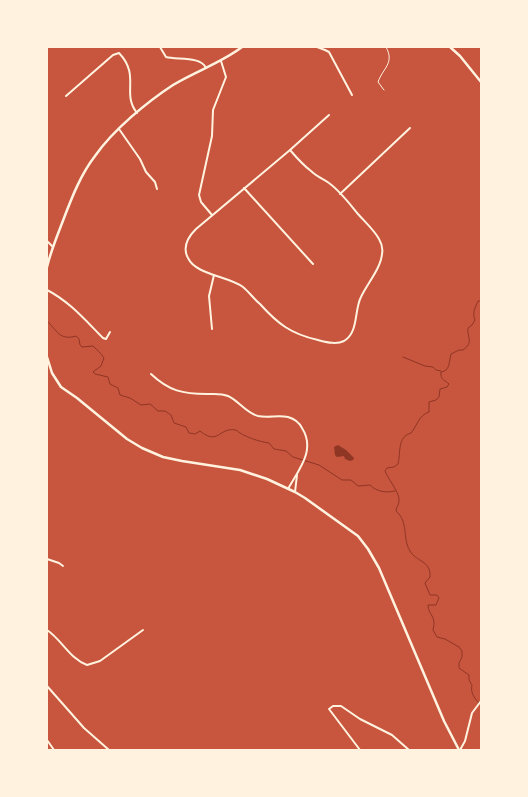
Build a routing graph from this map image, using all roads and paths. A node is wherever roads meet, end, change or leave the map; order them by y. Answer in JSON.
{"nodes":[{"id":1,"x":160,"y":47,"type":"edge"},
{"id":2,"x":242,"y":47,"type":"edge"},
{"id":3,"x":317,"y":47,"type":"edge"},
{"id":4,"x":386,"y":47,"type":"edge"},
{"id":5,"x":450,"y":47,"type":"edge"},
{"id":6,"x":221,"y":61,"type":"junction"},
{"id":7,"x":206,"y":68,"type":"junction"},
{"id":8,"x":481,"y":82,"type":"edge"},
{"id":9,"x":384,"y":90,"type":"dead end"},
{"id":10,"x":352,"y":95,"type":"dead end"},
{"id":11,"x":66,"y":96,"type":"dead end"},
{"id":12,"x":137,"y":113,"type":"junction"},
{"id":13,"x":328,"y":116,"type":"dead end"},
{"id":14,"x":410,"y":128,"type":"dead end"},
{"id":15,"x":119,"y":129,"type":"junction"},
{"id":16,"x":290,"y":150,"type":"junction"},
{"id":17,"x":244,"y":188,"type":"junction"},
{"id":18,"x":157,"y":189,"type":"dead end"},
{"id":19,"x":340,"y":194,"type":"junction"},
{"id":20,"x":212,"y":215,"type":"junction"},
{"id":21,"x":47,"y":240,"type":"edge"},
{"id":22,"x":53,"y":247,"type":"junction"},
{"id":23,"x":313,"y":264,"type":"dead end"},
{"id":24,"x":47,"y":267,"type":"edge"},
{"id":25,"x":214,"y":275,"type":"junction"},
{"id":26,"x":47,"y":290,"type":"edge"},
{"id":27,"x":212,"y":329,"type":"dead end"},
{"id":28,"x":110,"y":332,"type":"dead end"},
{"id":29,"x":47,"y":357,"type":"edge"},
{"id":30,"x":151,"y":374,"type":"dead end"},
{"id":31,"x":297,"y":475,"type":"junction"},
{"id":32,"x":288,"y":488,"type":"junction"},
{"id":33,"x":295,"y":492,"type":"junction"},
{"id":34,"x":47,"y":559,"type":"edge"},
{"id":35,"x":63,"y":566,"type":"dead end"},
{"id":36,"x":47,"y":630,"type":"edge"},
{"id":37,"x":143,"y":630,"type":"dead end"},
{"id":38,"x":47,"y":686,"type":"edge"},
{"id":39,"x":481,"y":701,"type":"edge"},
{"id":40,"x":47,"y":740,"type":"edge"},
{"id":41,"x":54,"y":750,"type":"edge"},
{"id":42,"x":110,"y":750,"type":"edge"},
{"id":43,"x":360,"y":750,"type":"edge"},
{"id":44,"x":409,"y":750,"type":"edge"},
{"id":45,"x":459,"y":750,"type":"edge"}],
"edges":[{"from":1,"to":7,"type":"street"},
{"from":2,"to":6,"type":"street"},
{"from":3,"to":10,"type":"street"},
{"from":4,"to":9,"type":"lane"},
{"from":5,"to":8,"type":"street"},
{"from":6,"to":7,"type":"street"},
{"from":6,"to":20,"type":"street"},
{"from":7,"to":12,"type":"street"},
{"from":11,"to":12,"type":"street"},
{"from":12,"to":15,"type":"street"},
{"from":13,"to":16,"type":"street"},
{"from":14,"to":19,"type":"street"},
{"from":15,"to":18,"type":"street"},
{"from":15,"to":22,"type":"street"},
{"from":16,"to":17,"type":"street"},
{"from":16,"to":19,"type":"street"},
{"from":17,"to":20,"type":"street"},
{"from":17,"to":23,"type":"street"},
{"from":19,"to":25,"type":"street"},
{"from":20,"to":25,"type":"street"},
{"from":21,"to":22,"type":"street"},
{"from":22,"to":24,"type":"street"},
{"from":25,"to":27,"type":"street"},
{"from":26,"to":28,"type":"street"},
{"from":29,"to":32,"type":"street"},
{"from":30,"to":31,"type":"street"},
{"from":31,"to":32,"type":"street"},
{"from":31,"to":33,"type":"street"},
{"from":32,"to":33,"type":"street"},
{"from":33,"to":45,"type":"street"},
{"from":34,"to":35,"type":"street"},
{"from":36,"to":37,"type":"street"},
{"from":38,"to":42,"type":"street"},
{"from":39,"to":45,"type":"street"},
{"from":40,"to":41,"type":"street"},
{"from":43,"to":44,"type":"street"}]}
